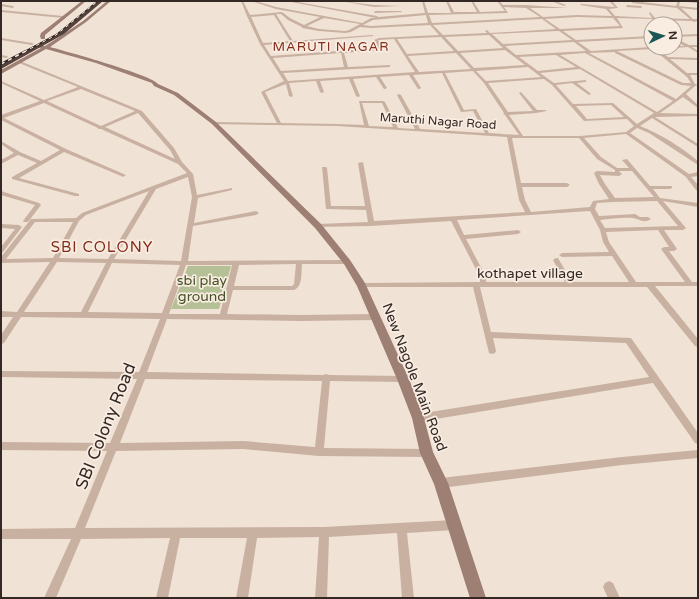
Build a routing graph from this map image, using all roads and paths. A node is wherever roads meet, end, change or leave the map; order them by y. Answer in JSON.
{"nodes":[{"id":1,"x":84,"y":1,"type":"edge"},
{"id":2,"x":91,"y":1,"type":"edge"},
{"id":3,"x":100,"y":1,"type":"edge"},
{"id":4,"x":109,"y":1,"type":"edge"},
{"id":5,"x":242,"y":1,"type":"edge"},
{"id":6,"x":252,"y":1,"type":"edge"},
{"id":7,"x":286,"y":1,"type":"edge"},
{"id":8,"x":292,"y":1,"type":"edge"},
{"id":9,"x":342,"y":1,"type":"edge"},
{"id":10,"x":398,"y":1,"type":"edge"},
{"id":11,"x":423,"y":1,"type":"edge"},
{"id":12,"x":447,"y":1,"type":"edge"},
{"id":13,"x":472,"y":1,"type":"edge"},
{"id":14,"x":498,"y":1,"type":"edge"},
{"id":15,"x":552,"y":1,"type":"edge"},
{"id":16,"x":568,"y":1,"type":"edge"},
{"id":17,"x":594,"y":1,"type":"edge"},
{"id":18,"x":610,"y":1,"type":"edge"},
{"id":19,"x":679,"y":1,"type":"edge"},
{"id":20,"x":687,"y":1,"type":"edge"},
{"id":21,"x":634,"y":2,"type":"edge"},
{"id":22,"x":698,"y":2,"type":"edge"},
{"id":23,"x":563,"y":3,"type":"junction"},
{"id":24,"x":581,"y":5,"type":"dead end"},
{"id":25,"x":1,"y":6,"type":"edge"},
{"id":26,"x":400,"y":6,"type":"junction"},
{"id":27,"x":502,"y":6,"type":"junction"},
{"id":28,"x":526,"y":6,"type":"junction"},
{"id":29,"x":594,"y":6,"type":"junction"},
{"id":30,"x":614,"y":6,"type":"junction"},
{"id":31,"x":627,"y":6,"type":"junction"},
{"id":32,"x":677,"y":6,"type":"junction"},
{"id":33,"x":276,"y":8,"type":"junction"},
{"id":34,"x":567,"y":8,"type":"junction"},
{"id":35,"x":607,"y":8,"type":"junction"},
{"id":36,"x":650,"y":8,"type":"dead end"},
{"id":37,"x":698,"y":9,"type":"edge"},
{"id":38,"x":2,"y":11,"type":"edge"},
{"id":39,"x":284,"y":11,"type":"junction"},
{"id":40,"x":375,"y":12,"type":"dead end"},
{"id":41,"x":401,"y":12,"type":"junction"},
{"id":42,"x":453,"y":13,"type":"junction"},
{"id":43,"x":479,"y":13,"type":"junction"},
{"id":44,"x":650,"y":13,"type":"dead end"},
{"id":45,"x":274,"y":14,"type":"junction"},
{"id":46,"x":428,"y":14,"type":"junction"},
{"id":47,"x":248,"y":16,"type":"junction"},
{"id":48,"x":405,"y":16,"type":"junction"},
{"id":49,"x":577,"y":16,"type":"junction"},
{"id":50,"x":652,"y":16,"type":"edge"},
{"id":51,"x":63,"y":17,"type":"junction"},
{"id":52,"x":323,"y":17,"type":"junction"},
{"id":53,"x":542,"y":17,"type":"junction"},
{"id":54,"x":614,"y":17,"type":"junction"},
{"id":55,"x":381,"y":18,"type":"junction"},
{"id":56,"x":643,"y":18,"type":"edge"},
{"id":57,"x":683,"y":19,"type":"edge"},
{"id":58,"x":694,"y":20,"type":"junction"},
{"id":59,"x":698,"y":20,"type":"edge"},
{"id":60,"x":343,"y":21,"type":"junction"},
{"id":61,"x":430,"y":23,"type":"junction"},
{"id":62,"x":338,"y":24,"type":"dead end"},
{"id":63,"x":698,"y":24,"type":"edge"},
{"id":64,"x":361,"y":25,"type":"junction"},
{"id":65,"x":304,"y":27,"type":"junction"},
{"id":66,"x":333,"y":27,"type":"dead end"},
{"id":67,"x":484,"y":28,"type":"dead end"},
{"id":68,"x":328,"y":30,"type":"junction"},
{"id":69,"x":559,"y":30,"type":"junction"},
{"id":70,"x":489,"y":33,"type":"junction"},
{"id":71,"x":698,"y":35,"type":"edge"},
{"id":72,"x":372,"y":36,"type":"dead end"},
{"id":73,"x":443,"y":36,"type":"junction"},
{"id":74,"x":683,"y":36,"type":"edge"},
{"id":75,"x":643,"y":37,"type":"edge"},
{"id":76,"x":43,"y":38,"type":"junction"},
{"id":77,"x":395,"y":38,"type":"junction"},
{"id":78,"x":1,"y":39,"type":"edge"},
{"id":79,"x":576,"y":41,"type":"junction"},
{"id":80,"x":292,"y":42,"type":"junction"},
{"id":81,"x":683,"y":43,"type":"edge"},
{"id":82,"x":32,"y":44,"type":"junction"},
{"id":83,"x":262,"y":44,"type":"junction"},
{"id":84,"x":502,"y":45,"type":"junction"},
{"id":85,"x":683,"y":46,"type":"edge"},
{"id":86,"x":688,"y":46,"type":"junction"},
{"id":87,"x":698,"y":46,"type":"edge"},
{"id":88,"x":42,"y":47,"type":"junction"},
{"id":89,"x":506,"y":49,"type":"junction"},
{"id":90,"x":643,"y":49,"type":"edge"},
{"id":91,"x":614,"y":51,"type":"junction"},
{"id":92,"x":342,"y":52,"type":"junction"},
{"id":93,"x":456,"y":52,"type":"junction"},
{"id":94,"x":585,"y":52,"type":"junction"},
{"id":95,"x":590,"y":52,"type":"junction"},
{"id":96,"x":698,"y":52,"type":"edge"},
{"id":97,"x":556,"y":54,"type":"junction"},
{"id":98,"x":405,"y":55,"type":"junction"},
{"id":99,"x":517,"y":56,"type":"junction"},
{"id":100,"x":666,"y":56,"type":"edge"},
{"id":101,"x":270,"y":57,"type":"junction"},
{"id":102,"x":3,"y":58,"type":"edge"},
{"id":103,"x":669,"y":58,"type":"junction"},
{"id":104,"x":698,"y":59,"type":"edge"},
{"id":105,"x":20,"y":62,"type":"junction"},
{"id":106,"x":1,"y":66,"type":"edge"},
{"id":107,"x":389,"y":66,"type":"dead end"},
{"id":108,"x":530,"y":66,"type":"junction"},
{"id":109,"x":346,"y":68,"type":"junction"},
{"id":110,"x":579,"y":68,"type":"junction"},
{"id":111,"x":474,"y":70,"type":"junction"},
{"id":112,"x":1,"y":72,"type":"edge"},
{"id":113,"x":281,"y":72,"type":"junction"},
{"id":114,"x":443,"y":72,"type":"junction"},
{"id":115,"x":538,"y":72,"type":"junction"},
{"id":116,"x":411,"y":74,"type":"junction"},
{"id":117,"x":418,"y":74,"type":"junction"},
{"id":118,"x":687,"y":74,"type":"junction"},
{"id":119,"x":698,"y":74,"type":"edge"},
{"id":120,"x":378,"y":77,"type":"junction"},
{"id":121,"x":351,"y":78,"type":"junction"},
{"id":122,"x":545,"y":78,"type":"junction"},
{"id":123,"x":318,"y":80,"type":"junction"},
{"id":124,"x":585,"y":81,"type":"dead end"},
{"id":125,"x":1,"y":82,"type":"edge"},
{"id":126,"x":286,"y":82,"type":"junction"},
{"id":127,"x":484,"y":82,"type":"junction"},
{"id":128,"x":573,"y":82,"type":"junction"},
{"id":129,"x":553,"y":84,"type":"junction"},
{"id":130,"x":682,"y":84,"type":"junction"},
{"id":131,"x":696,"y":85,"type":"edge"},
{"id":132,"x":80,"y":88,"type":"junction"},
{"id":133,"x":385,"y":88,"type":"dead end"},
{"id":134,"x":419,"y":88,"type":"dead end"},
{"id":135,"x":690,"y":88,"type":"junction"},
{"id":136,"x":322,"y":92,"type":"dead end"},
{"id":137,"x":521,"y":93,"type":"dead end"},
{"id":138,"x":589,"y":94,"type":"dead end"},
{"id":139,"x":399,"y":95,"type":"dead end"},
{"id":140,"x":291,"y":96,"type":"dead end"},
{"id":141,"x":358,"y":96,"type":"dead end"},
{"id":142,"x":684,"y":96,"type":"junction"},
{"id":143,"x":44,"y":101,"type":"junction"},
{"id":144,"x":676,"y":101,"type":"junction"},
{"id":145,"x":573,"y":105,"type":"junction"},
{"id":146,"x":698,"y":107,"type":"edge"},
{"id":147,"x":545,"y":111,"type":"dead end"},
{"id":148,"x":137,"y":112,"type":"junction"},
{"id":149,"x":536,"y":112,"type":"junction"},
{"id":150,"x":505,"y":114,"type":"junction"},
{"id":151,"x":656,"y":115,"type":"junction"},
{"id":152,"x":698,"y":115,"type":"edge"},
{"id":153,"x":1,"y":117,"type":"edge"},
{"id":154,"x":628,"y":118,"type":"junction"},
{"id":155,"x":214,"y":123,"type":"junction"},
{"id":156,"x":279,"y":123,"type":"junction"},
{"id":157,"x":638,"y":126,"type":"junction"},
{"id":158,"x":367,"y":127,"type":"junction"},
{"id":159,"x":100,"y":128,"type":"junction"},
{"id":160,"x":396,"y":128,"type":"junction"},
{"id":161,"x":418,"y":130,"type":"junction"},
{"id":162,"x":627,"y":133,"type":"junction"},
{"id":163,"x":488,"y":135,"type":"junction"},
{"id":164,"x":509,"y":137,"type":"junction"},
{"id":165,"x":522,"y":137,"type":"junction"},
{"id":166,"x":580,"y":137,"type":"junction"},
{"id":167,"x":1,"y":142,"type":"edge"},
{"id":168,"x":698,"y":146,"type":"edge"},
{"id":169,"x":64,"y":150,"type":"junction"},
{"id":170,"x":18,"y":153,"type":"junction"},
{"id":171,"x":625,"y":160,"type":"dead end"},
{"id":172,"x":1,"y":162,"type":"edge"},
{"id":173,"x":41,"y":163,"type":"junction"},
{"id":174,"x":180,"y":163,"type":"junction"},
{"id":175,"x":361,"y":163,"type":"dead end"},
{"id":176,"x":698,"y":163,"type":"edge"},
{"id":177,"x":324,"y":168,"type":"dead end"},
{"id":178,"x":616,"y":169,"type":"junction"},
{"id":179,"x":633,"y":170,"type":"junction"},
{"id":180,"x":190,"y":174,"type":"junction"},
{"id":181,"x":698,"y":174,"type":"edge"},
{"id":182,"x":123,"y":175,"type":"dead end"},
{"id":183,"x":688,"y":176,"type":"junction"},
{"id":184,"x":519,"y":185,"type":"junction"},
{"id":185,"x":567,"y":185,"type":"dead end"},
{"id":186,"x":670,"y":187,"type":"dead end"},
{"id":187,"x":154,"y":188,"type":"junction"},
{"id":188,"x":648,"y":188,"type":"junction"},
{"id":189,"x":230,"y":189,"type":"dead end"},
{"id":190,"x":698,"y":189,"type":"edge"},
{"id":191,"x":1,"y":193,"type":"edge"},
{"id":192,"x":77,"y":195,"type":"dead end"},
{"id":193,"x":195,"y":197,"type":"junction"},
{"id":194,"x":658,"y":198,"type":"junction"},
{"id":195,"x":614,"y":200,"type":"junction"},
{"id":196,"x":698,"y":205,"type":"edge"},
{"id":197,"x":368,"y":208,"type":"junction"},
{"id":198,"x":592,"y":209,"type":"junction"},
{"id":199,"x":256,"y":213,"type":"dead end"},
{"id":200,"x":529,"y":214,"type":"junction"},
{"id":201,"x":596,"y":218,"type":"junction"},
{"id":202,"x":648,"y":219,"type":"dead end"},
{"id":203,"x":77,"y":220,"type":"junction"},
{"id":204,"x":454,"y":220,"type":"junction"},
{"id":205,"x":1,"y":221,"type":"edge"},
{"id":206,"x":29,"y":221,"type":"junction"},
{"id":207,"x":371,"y":224,"type":"junction"},
{"id":208,"x":191,"y":225,"type":"junction"},
{"id":209,"x":1,"y":226,"type":"edge"},
{"id":210,"x":318,"y":226,"type":"junction"},
{"id":211,"x":659,"y":228,"type":"junction"},
{"id":212,"x":603,"y":230,"type":"junction"},
{"id":213,"x":518,"y":232,"type":"dead end"},
{"id":214,"x":463,"y":237,"type":"junction"},
{"id":215,"x":1,"y":251,"type":"edge"},
{"id":216,"x":613,"y":254,"type":"junction"},
{"id":217,"x":562,"y":255,"type":"dead end"},
{"id":218,"x":55,"y":260,"type":"junction"},
{"id":219,"x":556,"y":260,"type":"dead end"},
{"id":220,"x":1,"y":261,"type":"edge"},
{"id":221,"x":110,"y":261,"type":"junction"},
{"id":222,"x":236,"y":262,"type":"junction"},
{"id":223,"x":299,"y":262,"type":"junction"},
{"id":224,"x":347,"y":262,"type":"junction"},
{"id":225,"x":184,"y":263,"type":"junction"},
{"id":226,"x":570,"y":284,"type":"junction"},
{"id":227,"x":634,"y":284,"type":"junction"},
{"id":228,"x":649,"y":284,"type":"junction"},
{"id":229,"x":694,"y":284,"type":"edge"},
{"id":230,"x":362,"y":285,"type":"junction"},
{"id":231,"x":479,"y":285,"type":"junction"},
{"id":232,"x":230,"y":288,"type":"junction"},
{"id":233,"x":1,"y":314,"type":"edge"},
{"id":234,"x":20,"y":314,"type":"junction"},
{"id":235,"x":83,"y":315,"type":"junction"},
{"id":236,"x":165,"y":316,"type":"junction"},
{"id":237,"x":223,"y":316,"type":"junction"},
{"id":238,"x":376,"y":317,"type":"junction"},
{"id":239,"x":488,"y":335,"type":"junction"},
{"id":240,"x":1,"y":341,"type":"edge"},
{"id":241,"x":698,"y":343,"type":"edge"},
{"id":242,"x":492,"y":351,"type":"dead end"},
{"id":243,"x":1,"y":374,"type":"edge"},
{"id":244,"x":142,"y":376,"type":"junction"},
{"id":245,"x":326,"y":377,"type":"junction"},
{"id":246,"x":655,"y":379,"type":"junction"},
{"id":247,"x":403,"y":380,"type":"junction"},
{"id":248,"x":418,"y":418,"type":"junction"},
{"id":249,"x":698,"y":440,"type":"edge"},
{"id":250,"x":1,"y":446,"type":"edge"},
{"id":251,"x":112,"y":447,"type":"junction"},
{"id":252,"x":319,"y":452,"type":"junction"},
{"id":253,"x":427,"y":454,"type":"junction"},
{"id":254,"x":697,"y":455,"type":"edge"},
{"id":255,"x":441,"y":483,"type":"junction"},
{"id":256,"x":454,"y":525,"type":"junction"},
{"id":257,"x":402,"y":529,"type":"junction"},
{"id":258,"x":324,"y":532,"type":"junction"},
{"id":259,"x":253,"y":533,"type":"junction"},
{"id":260,"x":1,"y":534,"type":"edge"},
{"id":261,"x":78,"y":534,"type":"junction"},
{"id":262,"x":176,"y":534,"type":"junction"},
{"id":263,"x":609,"y":587,"type":"dead end"},
{"id":264,"x":50,"y":598,"type":"edge"},
{"id":265,"x":162,"y":598,"type":"edge"},
{"id":266,"x":242,"y":598,"type":"edge"},
{"id":267,"x":321,"y":598,"type":"edge"},
{"id":268,"x":408,"y":598,"type":"edge"},
{"id":269,"x":478,"y":598,"type":"edge"},
{"id":270,"x":614,"y":598,"type":"edge"}],
"edges":[{"from":1,"to":51,"type":"street"},
{"from":2,"to":76,"type":"highway"},
{"from":3,"to":88,"type":"highway"},
{"from":4,"to":88,"type":"street"},
{"from":5,"to":47,"type":"street"},
{"from":6,"to":33,"type":"street"},
{"from":7,"to":8,"type":"street"},
{"from":8,"to":33,"type":"street"},
{"from":8,"to":55,"type":"street"},
{"from":9,"to":26,"type":"street"},
{"from":10,"to":26,"type":"street"},
{"from":11,"to":46,"type":"street"},
{"from":12,"to":42,"type":"street"},
{"from":13,"to":43,"type":"street"},
{"from":14,"to":27,"type":"street"},
{"from":15,"to":23,"type":"street"},
{"from":16,"to":23,"type":"street"},
{"from":17,"to":29,"type":"street"},
{"from":18,"to":30,"type":"street"},
{"from":19,"to":32,"type":"street"},
{"from":20,"to":22,"type":"street"},
{"from":21,"to":31,"type":"street"},
{"from":21,"to":32,"type":"street"},
{"from":23,"to":34,"type":"street"},
{"from":24,"to":29,"type":"street"},
{"from":25,"to":38,"type":"street"},
{"from":26,"to":41,"type":"street"},
{"from":27,"to":28,"type":"street"},
{"from":27,"to":43,"type":"street"},
{"from":28,"to":34,"type":"street"},
{"from":28,"to":53,"type":"street"},
{"from":29,"to":35,"type":"street"},
{"from":30,"to":31,"type":"street"},
{"from":30,"to":35,"type":"street"},
{"from":31,"to":36,"type":"street"},
{"from":32,"to":37,"type":"street"},
{"from":32,"to":58,"type":"street"},
{"from":33,"to":39,"type":"street"},
{"from":34,"to":49,"type":"street"},
{"from":35,"to":54,"type":"street"},
{"from":38,"to":51,"type":"street"},
{"from":39,"to":45,"type":"street"},
{"from":39,"to":52,"type":"street"},
{"from":39,"to":65,"type":"street"},
{"from":40,"to":41,"type":"street"},
{"from":41,"to":48,"type":"street"},
{"from":42,"to":43,"type":"street"},
{"from":42,"to":46,"type":"street"},
{"from":44,"to":50,"type":"street"},
{"from":45,"to":47,"type":"street"},
{"from":45,"to":80,"type":"street"},
{"from":46,"to":48,"type":"street"},
{"from":46,"to":61,"type":"street"},
{"from":47,"to":83,"type":"street"},
{"from":48,"to":55,"type":"street"},
{"from":49,"to":53,"type":"street"},
{"from":49,"to":54,"type":"street"},
{"from":51,"to":76,"type":"street"},
{"from":52,"to":60,"type":"street"},
{"from":52,"to":65,"type":"street"},
{"from":53,"to":61,"type":"street"},
{"from":53,"to":69,"type":"street"},
{"from":54,"to":56,"type":"street"},
{"from":54,"to":69,"type":"street"},
{"from":55,"to":64,"type":"street"},
{"from":57,"to":58,"type":"street"},
{"from":58,"to":59,"type":"street"},
{"from":58,"to":63,"type":"street"},
{"from":60,"to":62,"type":"street"},
{"from":60,"to":64,"type":"street"},
{"from":61,"to":64,"type":"street"},
{"from":61,"to":73,"type":"street"},
{"from":64,"to":68,"type":"street"},
{"from":65,"to":68,"type":"street"},
{"from":66,"to":68,"type":"street"},
{"from":67,"to":70,"type":"street"},
{"from":69,"to":70,"type":"street"},
{"from":69,"to":79,"type":"street"},
{"from":70,"to":73,"type":"street"},
{"from":70,"to":84,"type":"street"},
{"from":71,"to":74,"type":"street"},
{"from":72,"to":80,"type":"street"},
{"from":73,"to":77,"type":"street"},
{"from":73,"to":93,"type":"street"},
{"from":75,"to":79,"type":"street"},
{"from":76,"to":82,"type":"highway"},
{"from":77,"to":92,"type":"street"},
{"from":77,"to":98,"type":"street"},
{"from":78,"to":82,"type":"street"},
{"from":79,"to":84,"type":"street"},
{"from":79,"to":95,"type":"street"},
{"from":80,"to":83,"type":"street"},
{"from":81,"to":86,"type":"street"},
{"from":82,"to":102,"type":"highway"},
{"from":83,"to":101,"type":"street"},
{"from":84,"to":89,"type":"street"},
{"from":85,"to":86,"type":"street"},
{"from":86,"to":87,"type":"street"},
{"from":86,"to":96,"type":"street"},
{"from":88,"to":105,"type":"street"},
{"from":88,"to":106,"type":"highway"},
{"from":88,"to":155,"type":"street","name":"New Nagole Main Road"},
{"from":89,"to":93,"type":"street"},
{"from":89,"to":99,"type":"street"},
{"from":90,"to":91,"type":"street"},
{"from":91,"to":95,"type":"street"},
{"from":91,"to":130,"type":"street"},
{"from":92,"to":101,"type":"street"},
{"from":92,"to":109,"type":"street"},
{"from":93,"to":98,"type":"street"},
{"from":93,"to":111,"type":"street"},
{"from":94,"to":95,"type":"street"},
{"from":94,"to":97,"type":"street"},
{"from":94,"to":144,"type":"street"},
{"from":97,"to":99,"type":"street"},
{"from":97,"to":110,"type":"street"},
{"from":98,"to":117,"type":"street"},
{"from":99,"to":108,"type":"street"},
{"from":100,"to":103,"type":"street"},
{"from":101,"to":113,"type":"street"},
{"from":103,"to":104,"type":"street"},
{"from":103,"to":118,"type":"street"},
{"from":105,"to":112,"type":"street"},
{"from":105,"to":132,"type":"street"},
{"from":107,"to":109,"type":"street"},
{"from":108,"to":111,"type":"street"},
{"from":108,"to":115,"type":"street"},
{"from":109,"to":113,"type":"street"},
{"from":110,"to":115,"type":"street"},
{"from":110,"to":151,"type":"street"},
{"from":111,"to":114,"type":"street"},
{"from":111,"to":127,"type":"street"},
{"from":113,"to":126,"type":"street"},
{"from":114,"to":117,"type":"street"},
{"from":114,"to":163,"type":"street"},
{"from":115,"to":122,"type":"street"},
{"from":116,"to":117,"type":"street"},
{"from":116,"to":120,"type":"street"},
{"from":116,"to":134,"type":"street"},
{"from":118,"to":119,"type":"street"},
{"from":118,"to":131,"type":"street"},
{"from":120,"to":121,"type":"street"},
{"from":120,"to":133,"type":"street"},
{"from":121,"to":123,"type":"street"},
{"from":121,"to":141,"type":"street"},
{"from":122,"to":127,"type":"street"},
{"from":122,"to":129,"type":"street"},
{"from":123,"to":126,"type":"street"},
{"from":123,"to":136,"type":"street"},
{"from":124,"to":128,"type":"street"},
{"from":125,"to":143,"type":"street"},
{"from":126,"to":140,"type":"street"},
{"from":126,"to":156,"type":"street"},
{"from":127,"to":150,"type":"street"},
{"from":128,"to":129,"type":"street"},
{"from":128,"to":138,"type":"street"},
{"from":129,"to":145,"type":"street"},
{"from":130,"to":131,"type":"street"},
{"from":130,"to":135,"type":"street"},
{"from":131,"to":135,"type":"street"},
{"from":132,"to":143,"type":"street"},
{"from":132,"to":148,"type":"street"},
{"from":135,"to":142,"type":"street"},
{"from":137,"to":149,"type":"street"},
{"from":139,"to":161,"type":"street"},
{"from":142,"to":144,"type":"street","name":"Maruthi Nagar Road"},
{"from":142,"to":146,"type":"street"},
{"from":143,"to":153,"type":"street"},
{"from":143,"to":159,"type":"street"},
{"from":144,"to":151,"type":"street","name":"Maruthi Nagar Road"},
{"from":145,"to":154,"type":"street"},
{"from":145,"to":154,"type":"street"},
{"from":147,"to":149,"type":"street"},
{"from":148,"to":159,"type":"street"},
{"from":148,"to":174,"type":"street"},
{"from":149,"to":150,"type":"street"},
{"from":150,"to":165,"type":"street"},
{"from":151,"to":152,"type":"street"},
{"from":151,"to":157,"type":"street","name":"Maruthi Nagar Road"},
{"from":151,"to":168,"type":"street"},
{"from":153,"to":169,"type":"street"},
{"from":154,"to":157,"type":"street"},
{"from":155,"to":156,"type":"street","name":"Maruthi Nagar Road"},
{"from":155,"to":210,"type":"street","name":"New Nagole Main Road"},
{"from":156,"to":158,"type":"street","name":"Maruthi Nagar Road"},
{"from":157,"to":162,"type":"street","name":"Maruthi Nagar Road"},
{"from":157,"to":176,"type":"street"},
{"from":158,"to":160,"type":"street","name":"Maruthi Nagar Road"},
{"from":158,"to":160,"type":"street"},
{"from":159,"to":174,"type":"street"},
{"from":160,"to":161,"type":"street","name":"Maruthi Nagar Road"},
{"from":161,"to":163,"type":"street","name":"Maruthi Nagar Road"},
{"from":162,"to":166,"type":"street","name":"Maruthi Nagar Road"},
{"from":162,"to":183,"type":"street"},
{"from":163,"to":164,"type":"street","name":"Maruthi Nagar Road"},
{"from":164,"to":165,"type":"street","name":"Maruthi Nagar Road"},
{"from":164,"to":184,"type":"street"},
{"from":165,"to":166,"type":"street","name":"Maruthi Nagar Road"},
{"from":166,"to":178,"type":"street"},
{"from":167,"to":170,"type":"street"},
{"from":169,"to":173,"type":"street"},
{"from":169,"to":182,"type":"street"},
{"from":170,"to":172,"type":"street"},
{"from":170,"to":173,"type":"street"},
{"from":171,"to":179,"type":"street"},
{"from":173,"to":192,"type":"street"},
{"from":174,"to":180,"type":"street"},
{"from":175,"to":197,"type":"street"},
{"from":177,"to":197,"type":"street"},
{"from":178,"to":179,"type":"street"},
{"from":178,"to":195,"type":"street"},
{"from":179,"to":188,"type":"street"},
{"from":180,"to":187,"type":"street"},
{"from":180,"to":193,"type":"street"},
{"from":181,"to":183,"type":"street"},
{"from":183,"to":190,"type":"street"},
{"from":184,"to":185,"type":"street"},
{"from":184,"to":200,"type":"street"},
{"from":186,"to":188,"type":"street"},
{"from":187,"to":203,"type":"street"},
{"from":187,"to":221,"type":"street"},
{"from":188,"to":194,"type":"street"},
{"from":189,"to":193,"type":"street"},
{"from":191,"to":206,"type":"street"},
{"from":193,"to":208,"type":"street","name":"SBI Colony Road"},
{"from":194,"to":195,"type":"street"},
{"from":194,"to":196,"type":"street"},
{"from":194,"to":211,"type":"street"},
{"from":195,"to":198,"type":"street"},
{"from":197,"to":207,"type":"street"},
{"from":198,"to":200,"type":"street"},
{"from":198,"to":201,"type":"street"},
{"from":199,"to":208,"type":"street"},
{"from":200,"to":204,"type":"street"},
{"from":201,"to":202,"type":"street"},
{"from":201,"to":212,"type":"street"},
{"from":203,"to":206,"type":"street"},
{"from":203,"to":218,"type":"street"},
{"from":204,"to":207,"type":"street"},
{"from":204,"to":214,"type":"street"},
{"from":205,"to":206,"type":"street"},
{"from":206,"to":220,"type":"street"},
{"from":207,"to":210,"type":"street"},
{"from":208,"to":225,"type":"street","name":"SBI Colony Road"},
{"from":209,"to":215,"type":"street"},
{"from":210,"to":224,"type":"street","name":"New Nagole Main Road"},
{"from":211,"to":212,"type":"street"},
{"from":211,"to":229,"type":"street"},
{"from":212,"to":216,"type":"street"},
{"from":213,"to":214,"type":"street"},
{"from":214,"to":231,"type":"street"},
{"from":216,"to":217,"type":"street"},
{"from":216,"to":227,"type":"street"},
{"from":218,"to":220,"type":"street"},
{"from":218,"to":221,"type":"street"},
{"from":218,"to":234,"type":"street"},
{"from":219,"to":226,"type":"street"},
{"from":221,"to":225,"type":"street"},
{"from":221,"to":235,"type":"street"},
{"from":222,"to":223,"type":"street"},
{"from":222,"to":225,"type":"street"},
{"from":222,"to":232,"type":"street"},
{"from":223,"to":224,"type":"street"},
{"from":223,"to":232,"type":"street"},
{"from":224,"to":230,"type":"street","name":"New Nagole Main Road"},
{"from":225,"to":236,"type":"street","name":"SBI Colony Road"},
{"from":226,"to":227,"type":"street","name":"kothapet village"},
{"from":226,"to":231,"type":"street","name":"kothapet village"},
{"from":227,"to":228,"type":"street","name":"kothapet village"},
{"from":228,"to":229,"type":"street","name":"kothapet village"},
{"from":228,"to":241,"type":"street"},
{"from":230,"to":231,"type":"street","name":"kothapet village"},
{"from":230,"to":238,"type":"street","name":"New Nagole Main Road"},
{"from":231,"to":239,"type":"street"},
{"from":232,"to":237,"type":"street"},
{"from":233,"to":234,"type":"street"},
{"from":234,"to":235,"type":"street"},
{"from":234,"to":240,"type":"street"},
{"from":235,"to":236,"type":"street"},
{"from":236,"to":237,"type":"street"},
{"from":236,"to":244,"type":"street","name":"SBI Colony Road"},
{"from":237,"to":238,"type":"street"},
{"from":238,"to":247,"type":"street","name":"New Nagole Main Road"},
{"from":239,"to":242,"type":"street"},
{"from":239,"to":246,"type":"street"},
{"from":243,"to":244,"type":"street"},
{"from":244,"to":245,"type":"street"},
{"from":244,"to":251,"type":"street","name":"SBI Colony Road"},
{"from":245,"to":247,"type":"street"},
{"from":245,"to":252,"type":"street"},
{"from":246,"to":248,"type":"street"},
{"from":246,"to":249,"type":"street"},
{"from":247,"to":248,"type":"street","name":"New Nagole Main Road"},
{"from":248,"to":253,"type":"street","name":"New Nagole Main Road"},
{"from":250,"to":251,"type":"street"},
{"from":251,"to":252,"type":"street"},
{"from":251,"to":261,"type":"street","name":"SBI Colony Road"},
{"from":252,"to":253,"type":"street"},
{"from":253,"to":255,"type":"street","name":"New Nagole Main Road"},
{"from":254,"to":255,"type":"street"},
{"from":255,"to":256,"type":"street","name":"New Nagole Main Road"},
{"from":256,"to":257,"type":"street"},
{"from":256,"to":269,"type":"street","name":"New Nagole Main Road"},
{"from":257,"to":258,"type":"street"},
{"from":257,"to":268,"type":"street"},
{"from":258,"to":259,"type":"street"},
{"from":258,"to":267,"type":"street"},
{"from":259,"to":262,"type":"street"},
{"from":259,"to":266,"type":"street"},
{"from":260,"to":261,"type":"street"},
{"from":261,"to":262,"type":"street"},
{"from":261,"to":264,"type":"street","name":"SBI Colony Road"},
{"from":262,"to":265,"type":"street"},
{"from":263,"to":270,"type":"street"}]}
